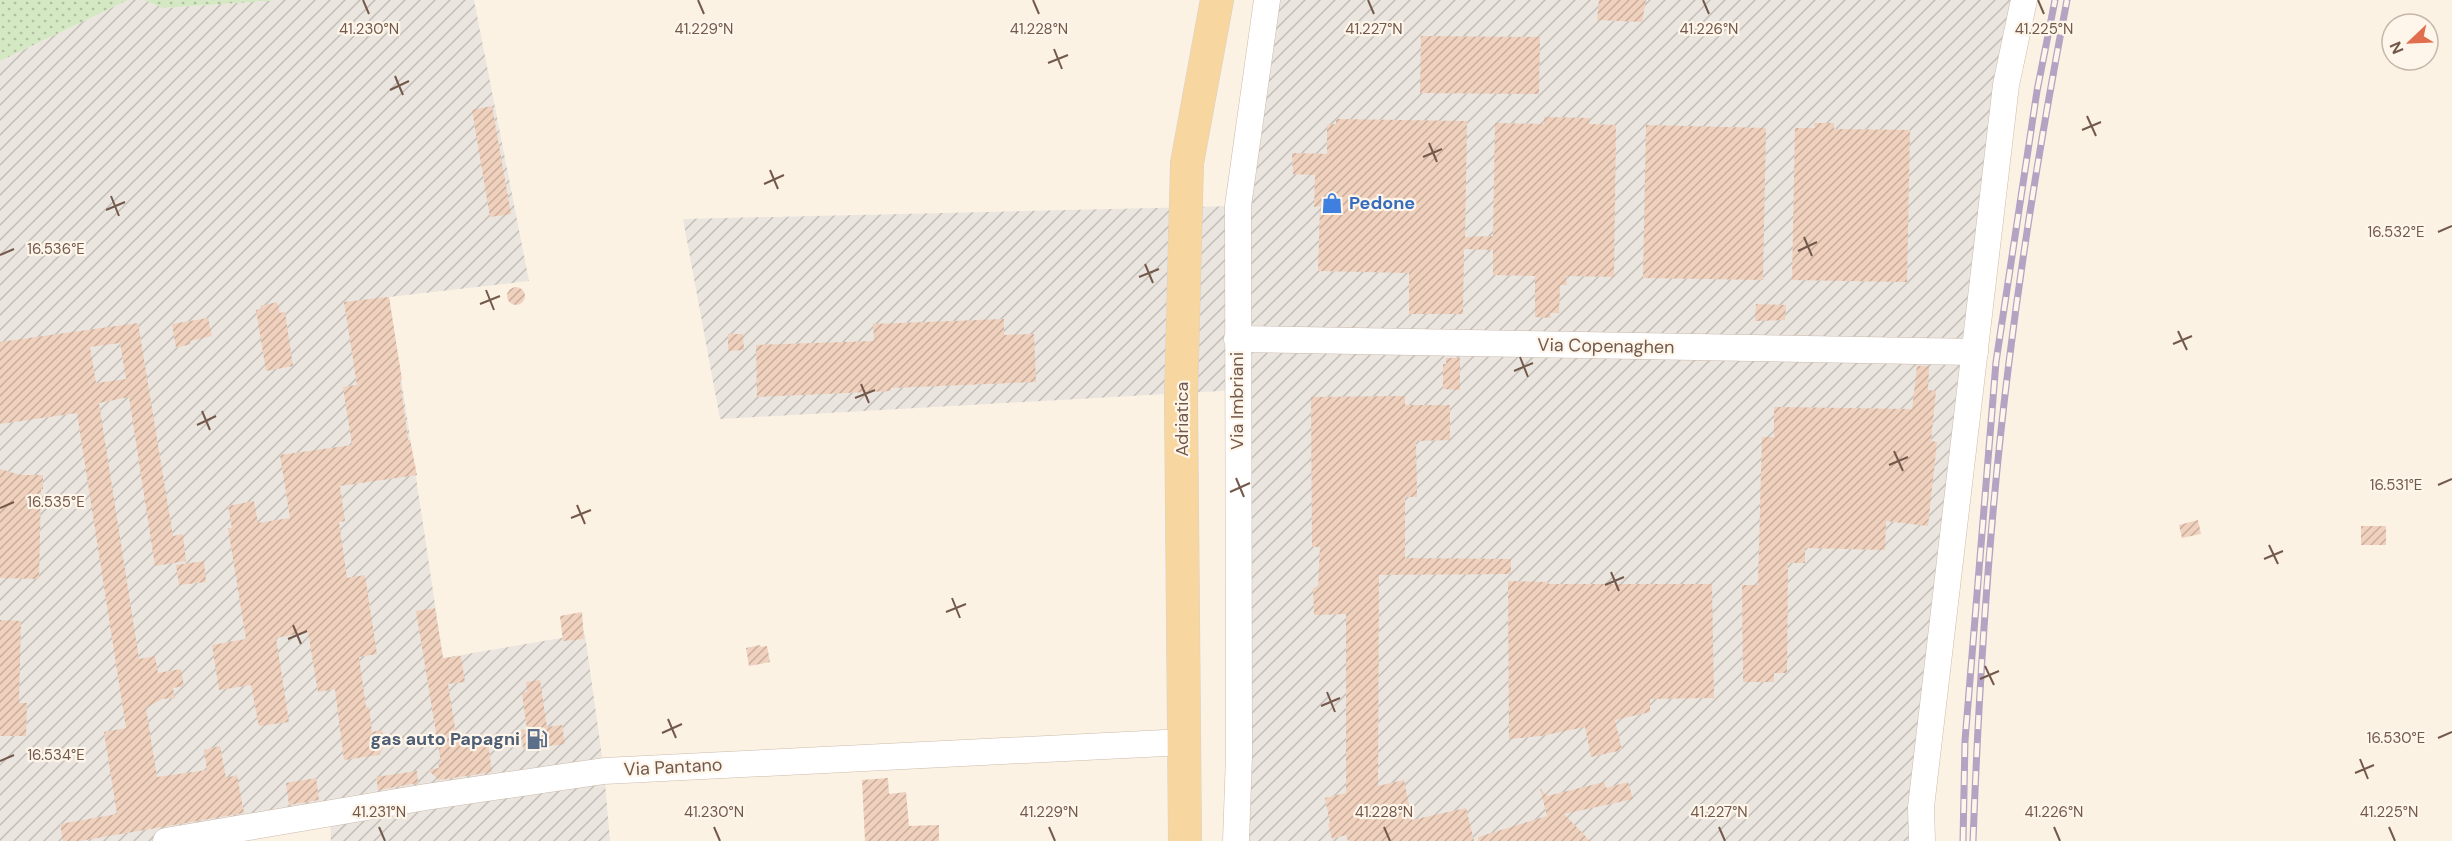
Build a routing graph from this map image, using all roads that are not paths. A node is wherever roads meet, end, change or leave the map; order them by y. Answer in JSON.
{"nodes":[{"id":1,"x":1217,"y":0,"type":"edge"},
{"id":2,"x":1267,"y":0,"type":"edge"},
{"id":3,"x":2024,"y":0,"type":"edge"},
{"id":4,"x":1237,"y":339,"type":"junction"},
{"id":5,"x":1975,"y":352,"type":"junction"},
{"id":6,"x":1185,"y":742,"type":"junction"},
{"id":7,"x":166,"y":841,"type":"edge"},
{"id":8,"x":1185,"y":841,"type":"edge"},
{"id":9,"x":1236,"y":841,"type":"edge"},
{"id":10,"x":1922,"y":841,"type":"edge"}],
"edges":[{"from":1,"to":6,"type":"main road","name":"Adriatica"},
{"from":2,"to":4,"type":"street","name":"Via Imbriani"},
{"from":3,"to":5,"type":"street"},
{"from":4,"to":5,"type":"street","name":"Via Copenaghen"},
{"from":4,"to":9,"type":"street","name":"Via Imbriani"},
{"from":5,"to":10,"type":"street"},
{"from":6,"to":7,"type":"street","name":"Via Pantano"},
{"from":6,"to":8,"type":"main road","name":"Adriatica"}]}
